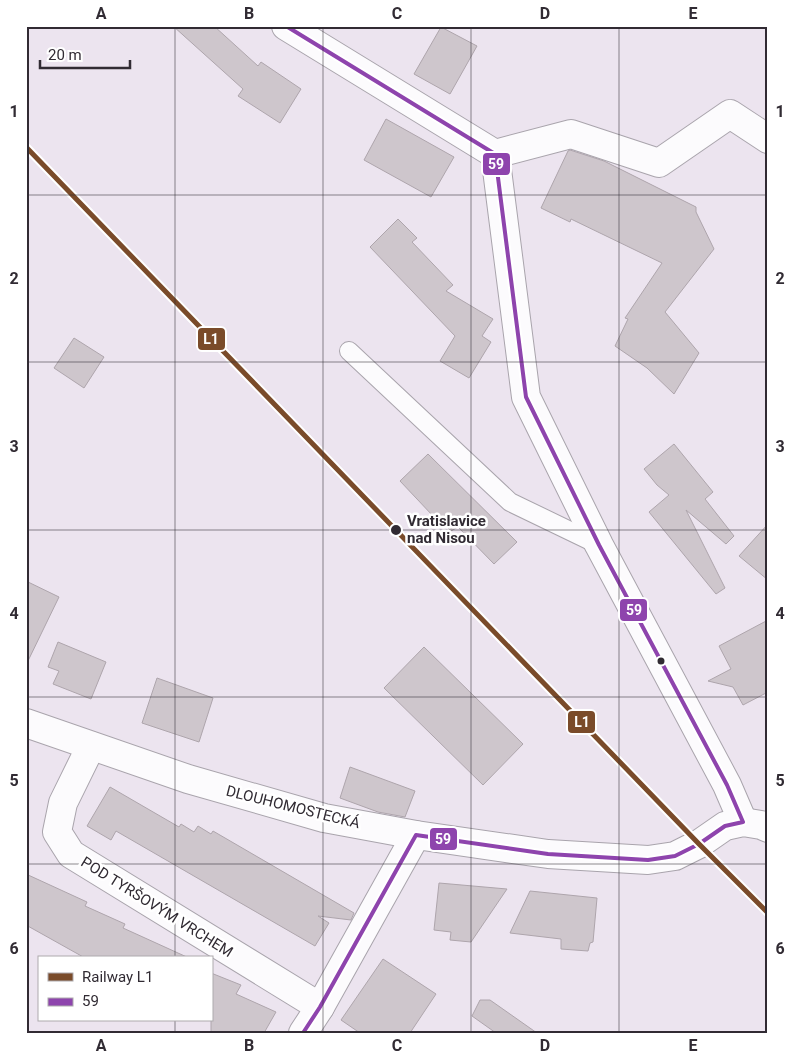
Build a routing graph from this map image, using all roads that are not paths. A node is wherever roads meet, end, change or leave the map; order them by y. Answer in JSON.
{"nodes":[{"id":1,"x":286,"y":26,"type":"edge"},
{"id":2,"x":768,"y":138,"type":"edge"},
{"id":3,"x":495,"y":154,"type":"junction"},
{"id":4,"x":349,"y":351,"type":"dead end"},
{"id":5,"x":599,"y":545,"type":"junction"},
{"id":6,"x":26,"y":723,"type":"edge"},
{"id":7,"x":91,"y":746,"type":"junction"},
{"id":8,"x":755,"y":825,"type":"edge"},
{"id":9,"x":416,"y":835,"type":"junction"},
{"id":10,"x":320,"y":1006,"type":"junction"},
{"id":11,"x":303,"y":1033,"type":"edge"}],
"edges":[{"from":1,"to":3,"type":"street"},
{"from":2,"to":3,"type":"street"},
{"from":3,"to":5,"type":"street"},
{"from":4,"to":5,"type":"lane"},
{"from":5,"to":8,"type":"street"},
{"from":6,"to":7,"type":"street","name":"DLOUHOMOSTECKÁ"},
{"from":7,"to":9,"type":"street","name":"DLOUHOMOSTECKÁ"},
{"from":7,"to":10,"type":"street","name":"POD TYRŠOVÝM VRCHEM"},
{"from":8,"to":9,"type":"street","name":"DLOUHOMOSTECKÁ"},
{"from":9,"to":10,"type":"street"},
{"from":10,"to":11,"type":"street"}]}
